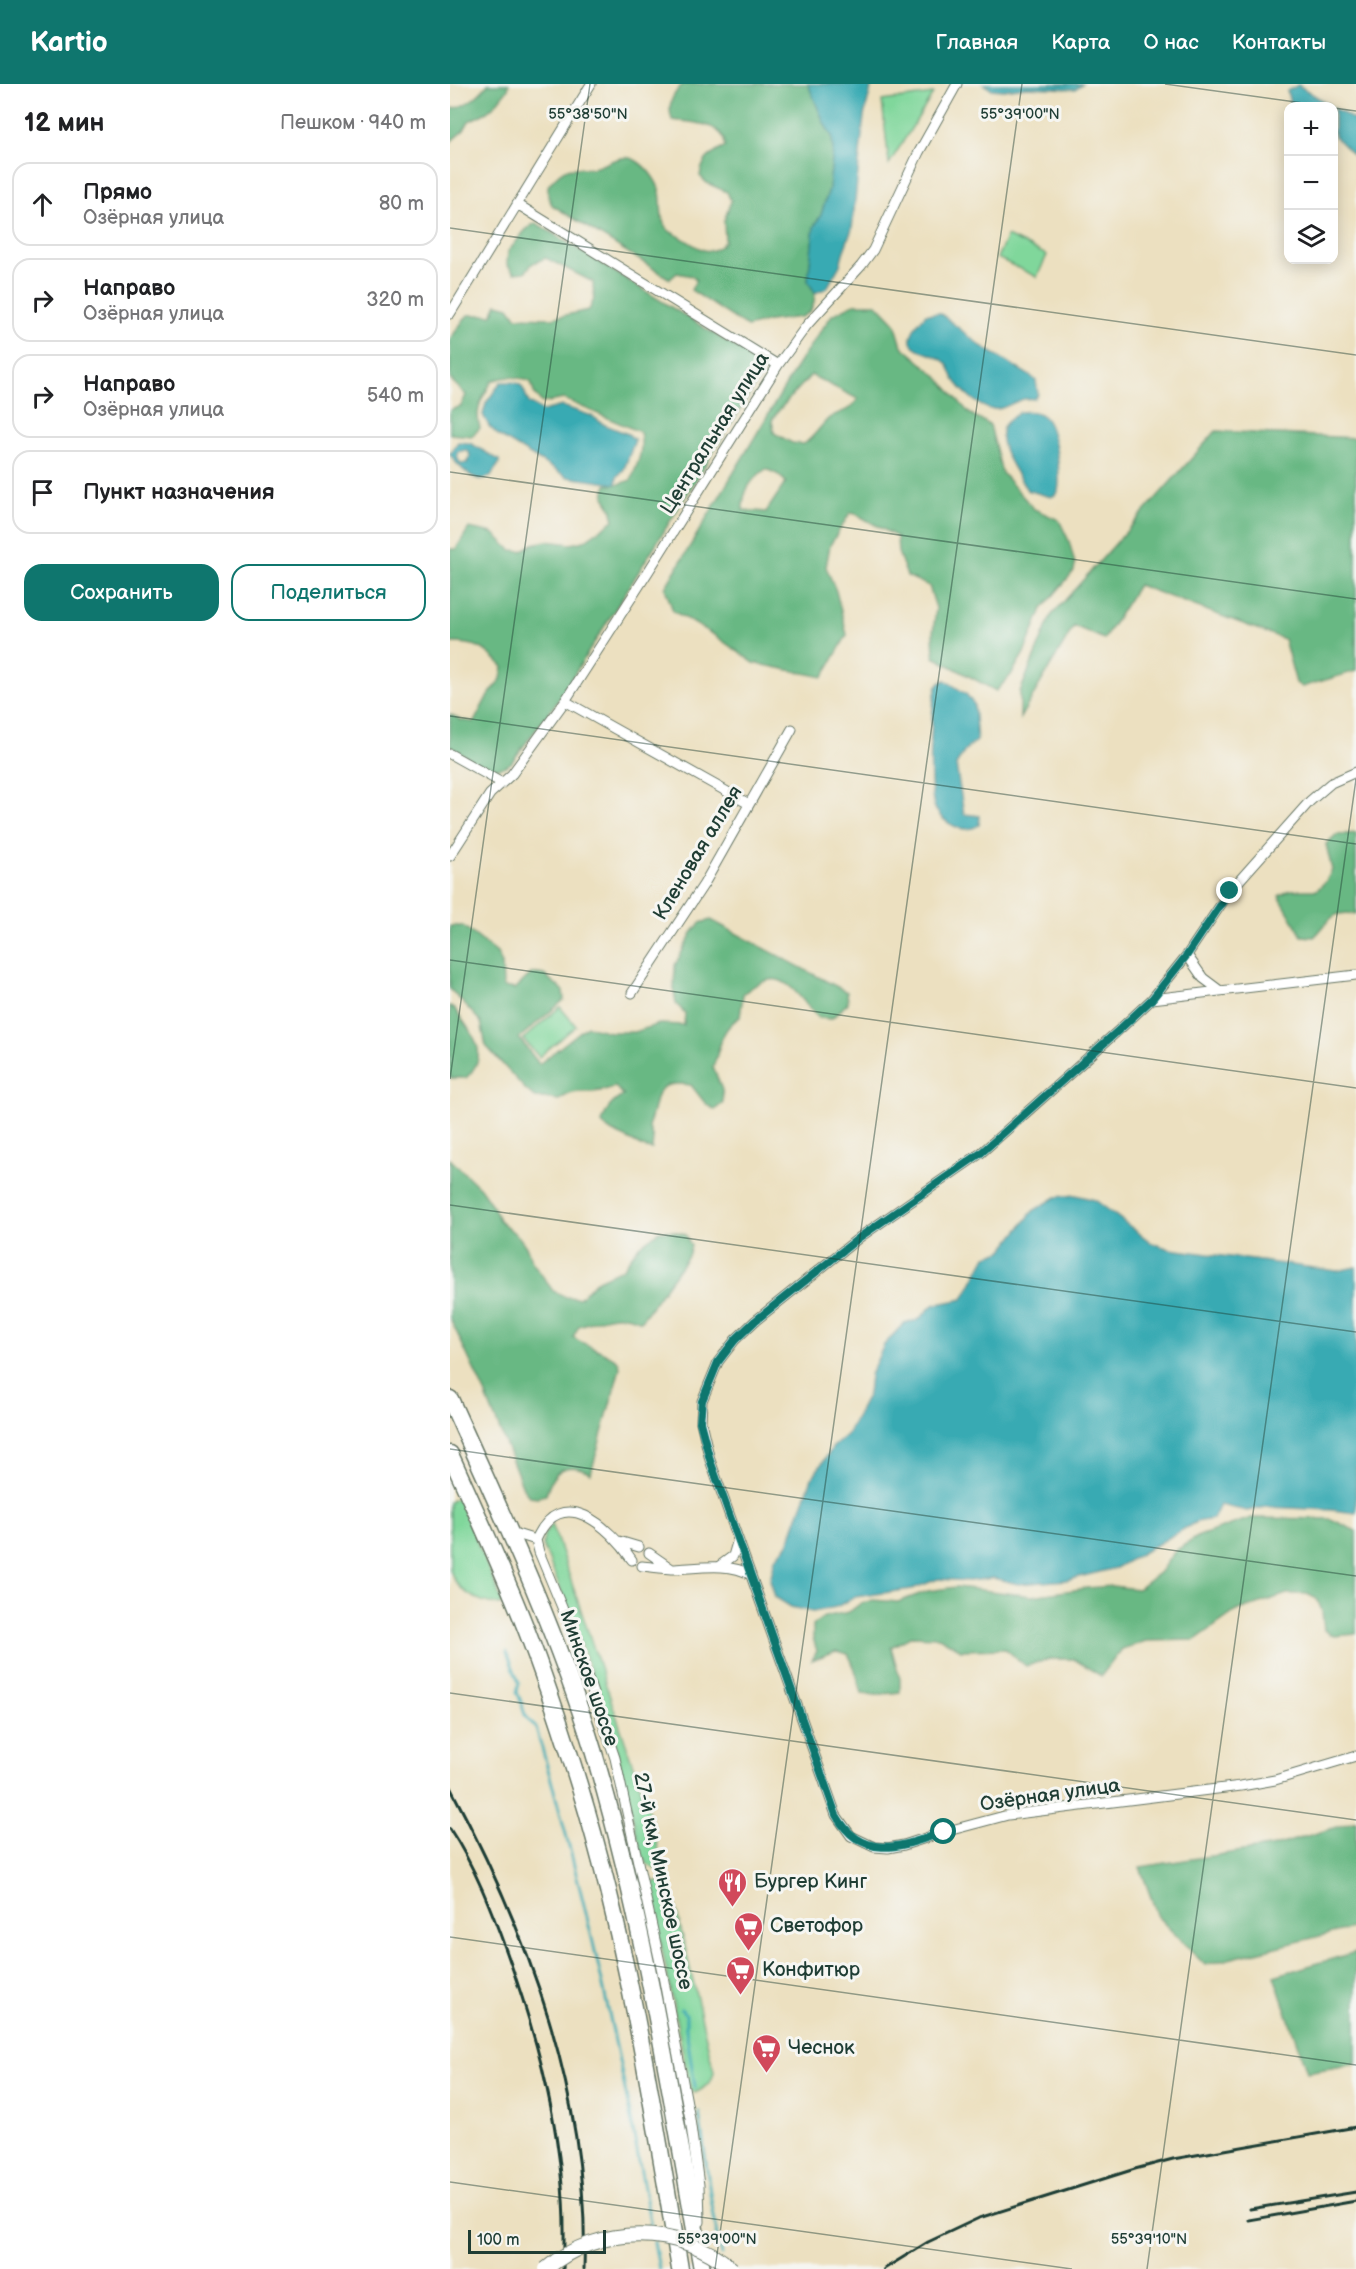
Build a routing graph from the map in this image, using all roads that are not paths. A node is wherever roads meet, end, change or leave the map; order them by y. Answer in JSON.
{"nodes":[{"id":1,"x":591,"y":84,"type":"edge"},
{"id":2,"x":957,"y":84,"type":"edge"},
{"id":3,"x":517,"y":204,"type":"junction"},
{"id":4,"x":450,"y":314,"type":"edge"},
{"id":5,"x":778,"y":365,"type":"junction"},
{"id":6,"x":565,"y":701,"type":"junction"},
{"id":7,"x":792,"y":729,"type":"dead end"},
{"id":8,"x":450,"y":754,"type":"edge"},
{"id":9,"x":1356,"y":772,"type":"edge"},
{"id":10,"x":502,"y":783,"type":"junction"},
{"id":11,"x":749,"y":804,"type":"junction"},
{"id":12,"x":450,"y":856,"type":"edge"},
{"id":13,"x":1187,"y":955,"type":"junction"},
{"id":14,"x":1356,"y":975,"type":"edge"},
{"id":15,"x":1219,"y":990,"type":"junction"},
{"id":16,"x":632,"y":993,"type":"dead end"},
{"id":17,"x":1152,"y":999,"type":"junction"},
{"id":18,"x":450,"y":1399,"type":"edge"},
{"id":19,"x":450,"y":1454,"type":"edge"},
{"id":20,"x":510,"y":1532,"type":"junction"},
{"id":21,"x":738,"y":1539,"type":"junction"},
{"id":22,"x":537,"y":1540,"type":"junction"},
{"id":23,"x":619,"y":1541,"type":"junction"},
{"id":24,"x":639,"y":1547,"type":"dead end"},
{"id":25,"x":649,"y":1552,"type":"dead end"},
{"id":26,"x":632,"y":1560,"type":"dead end"},
{"id":27,"x":642,"y":1566,"type":"dead end"},
{"id":28,"x":717,"y":1568,"type":"junction"},
{"id":29,"x":672,"y":1569,"type":"junction"},
{"id":30,"x":751,"y":1575,"type":"junction"},
{"id":31,"x":1356,"y":1755,"type":"edge"},
{"id":32,"x":676,"y":2126,"type":"joint"},
{"id":33,"x":546,"y":2269,"type":"edge"},
{"id":34,"x":680,"y":2269,"type":"edge"},
{"id":35,"x":702,"y":2269,"type":"edge"},
{"id":36,"x":732,"y":2269,"type":"edge"}],
"edges":[{"from":1,"to":3,"type":"street"},
{"from":2,"to":5,"type":"street","name":"Центральная улица"},
{"from":3,"to":4,"type":"street"},
{"from":3,"to":5,"type":"street"},
{"from":5,"to":6,"type":"street","name":"Центральная улица"},
{"from":6,"to":10,"type":"street","name":"Центральная улица"},
{"from":6,"to":11,"type":"street"},
{"from":7,"to":11,"type":"street","name":"Кленовая аллея"},
{"from":8,"to":10,"type":"street"},
{"from":9,"to":13,"type":"street","name":"Озёрная улица"},
{"from":10,"to":12,"type":"street","name":"Центральная улица"},
{"from":11,"to":16,"type":"street","name":"Кленовая аллея"},
{"from":13,"to":15,"type":"street"},
{"from":13,"to":17,"type":"street","name":"Озёрная улица"},
{"from":14,"to":15,"type":"street"},
{"from":15,"to":17,"type":"street"},
{"from":17,"to":21,"type":"street","name":"Озёрная улица"},
{"from":18,"to":20,"type":"highway","name":"Минское шоссе"},
{"from":19,"to":34,"type":"highway"},
{"from":20,"to":22,"type":"street"},
{"from":20,"to":32,"type":"highway","name":"Минское шоссе"},
{"from":21,"to":28,"type":"street"},
{"from":21,"to":30,"type":"street","name":"Озёрная улица"},
{"from":22,"to":23,"type":"street"},
{"from":22,"to":35,"type":"street","name":"27-й км, Минское шоссе"},
{"from":23,"to":24,"type":"street"},
{"from":23,"to":26,"type":"street"},
{"from":25,"to":29,"type":"street"},
{"from":27,"to":29,"type":"street"},
{"from":28,"to":29,"type":"street"},
{"from":28,"to":30,"type":"street"},
{"from":30,"to":31,"type":"street","name":"Озёрная улица"},
{"from":32,"to":35,"type":"highway","name":"27-й км, Минское шоссе"},
{"from":33,"to":36,"type":"main road","bridge":true}]}
